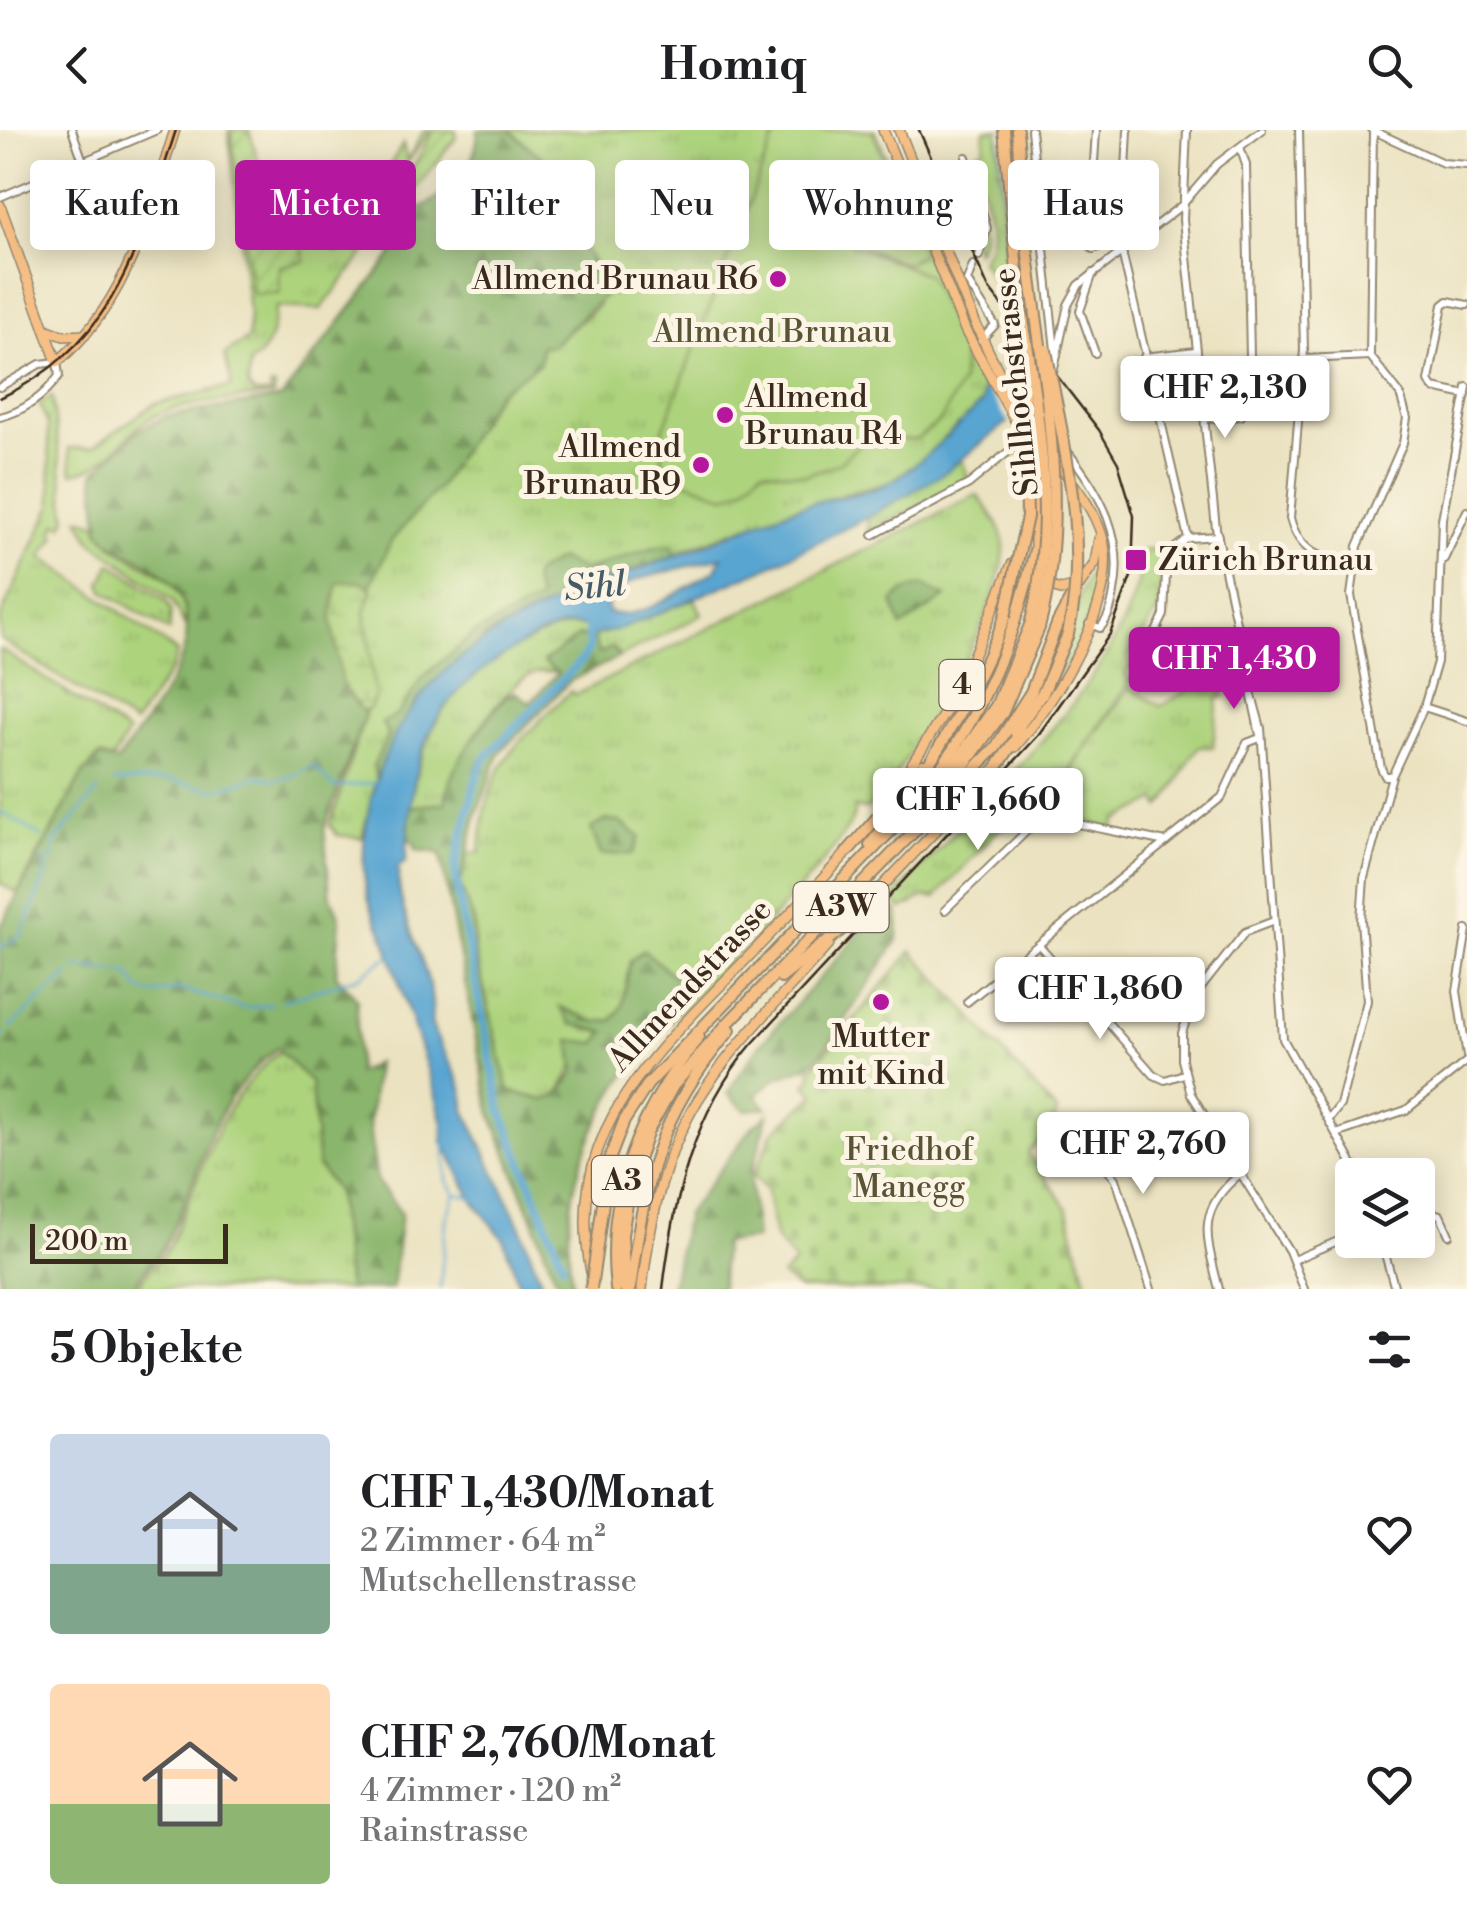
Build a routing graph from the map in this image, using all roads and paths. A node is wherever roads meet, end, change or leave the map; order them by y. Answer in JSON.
{"nodes":[{"id":1,"x":72,"y":130,"type":"edge"},
{"id":2,"x":157,"y":130,"type":"edge"},
{"id":3,"x":174,"y":130,"type":"edge"},
{"id":4,"x":883,"y":130,"type":"edge"},
{"id":5,"x":899,"y":130,"type":"edge"},
{"id":6,"x":1004,"y":130,"type":"edge"},
{"id":7,"x":1017,"y":130,"type":"edge"},
{"id":8,"x":1030,"y":130,"type":"edge"},
{"id":9,"x":1096,"y":130,"type":"edge"},
{"id":10,"x":1128,"y":130,"type":"edge"},
{"id":11,"x":1187,"y":130,"type":"edge"},
{"id":12,"x":1262,"y":130,"type":"edge"},
{"id":13,"x":1299,"y":130,"type":"edge"},
{"id":14,"x":1372,"y":130,"type":"edge"},
{"id":15,"x":1240,"y":147,"type":"junction"},
{"id":16,"x":966,"y":158,"type":"dead end"},
{"id":17,"x":84,"y":160,"type":"edge"},
{"id":18,"x":86,"y":160,"type":"edge"},
{"id":19,"x":1019,"y":160,"type":"edge"},
{"id":20,"x":1094,"y":160,"type":"edge"},
{"id":21,"x":1127,"y":160,"type":"edge"},
{"id":22,"x":1467,"y":165,"type":"edge"},
{"id":23,"x":30,"y":184,"type":"edge"},
{"id":24,"x":0,"y":197,"type":"edge"},
{"id":25,"x":0,"y":205,"type":"edge"},
{"id":26,"x":1182,"y":205,"type":"junction"},
{"id":27,"x":1028,"y":250,"type":"edge"},
{"id":28,"x":1029,"y":250,"type":"edge"},
{"id":29,"x":1122,"y":252,"type":"junction"},
{"id":30,"x":980,"y":256,"type":"dead end"},
{"id":31,"x":972,"y":265,"type":"dead end"},
{"id":32,"x":1094,"y":274,"type":"junction"},
{"id":33,"x":1467,"y":304,"type":"edge"},
{"id":34,"x":1021,"y":307,"type":"junction"},
{"id":35,"x":45,"y":328,"type":"junction"},
{"id":36,"x":86,"y":335,"type":"junction"},
{"id":37,"x":980,"y":340,"type":"junction"},
{"id":38,"x":1196,"y":351,"type":"junction"},
{"id":39,"x":1095,"y":353,"type":"dead end"},
{"id":40,"x":1144,"y":356,"type":"junction"},
{"id":41,"x":1370,"y":356,"type":"junction"},
{"id":42,"x":1304,"y":359,"type":"junction"},
{"id":43,"x":1057,"y":360,"type":"junction"},
{"id":44,"x":58,"y":362,"type":"junction"},
{"id":45,"x":990,"y":370,"type":"junction"},
{"id":46,"x":0,"y":388,"type":"edge"},
{"id":47,"x":1466,"y":391,"type":"edge"},
{"id":48,"x":1045,"y":394,"type":"junction"},
{"id":49,"x":1042,"y":414,"type":"junction"},
{"id":50,"x":0,"y":417,"type":"edge"},
{"id":51,"x":1018,"y":417,"type":"junction"},
{"id":52,"x":1205,"y":420,"type":"junction"},
{"id":53,"x":1025,"y":438,"type":"junction"},
{"id":54,"x":1048,"y":451,"type":"junction"},
{"id":55,"x":1073,"y":484,"type":"junction"},
{"id":56,"x":1034,"y":495,"type":"junction"},
{"id":57,"x":1467,"y":511,"type":"edge"},
{"id":58,"x":1442,"y":514,"type":"junction"},
{"id":59,"x":1461,"y":521,"type":"junction"},
{"id":60,"x":1098,"y":526,"type":"junction"},
{"id":61,"x":872,"y":534,"type":"dead end"},
{"id":62,"x":1218,"y":536,"type":"junction"},
{"id":63,"x":1188,"y":538,"type":"junction"},
{"id":64,"x":1034,"y":550,"type":"junction"},
{"id":65,"x":1443,"y":560,"type":"junction"},
{"id":66,"x":1353,"y":564,"type":"junction"},
{"id":67,"x":1079,"y":586,"type":"junction"},
{"id":68,"x":1089,"y":624,"type":"junction"},
{"id":69,"x":1034,"y":626,"type":"junction"},
{"id":70,"x":1149,"y":646,"type":"dead end"},
{"id":71,"x":1043,"y":692,"type":"junction"},
{"id":72,"x":1424,"y":707,"type":"junction"},
{"id":73,"x":1467,"y":722,"type":"edge"},
{"id":74,"x":948,"y":732,"type":"junction"},
{"id":75,"x":1260,"y":737,"type":"junction"},
{"id":76,"x":999,"y":764,"type":"junction"},
{"id":77,"x":1392,"y":776,"type":"junction"},
{"id":78,"x":894,"y":828,"type":"junction"},
{"id":79,"x":916,"y":828,"type":"junction"},
{"id":80,"x":1167,"y":842,"type":"junction"},
{"id":81,"x":847,"y":852,"type":"junction"},
{"id":82,"x":880,"y":866,"type":"junction"},
{"id":83,"x":842,"y":881,"type":"junction"},
{"id":84,"x":945,"y":910,"type":"dead end"},
{"id":85,"x":1274,"y":921,"type":"junction"},
{"id":86,"x":1467,"y":929,"type":"edge"},
{"id":87,"x":841,"y":930,"type":"junction"},
{"id":88,"x":1039,"y":945,"type":"junction"},
{"id":89,"x":765,"y":986,"type":"junction"},
{"id":90,"x":754,"y":1001,"type":"junction"},
{"id":91,"x":967,"y":1002,"type":"dead end"},
{"id":92,"x":724,"y":1005,"type":"junction"},
{"id":93,"x":1467,"y":1058,"type":"edge"},
{"id":94,"x":1184,"y":1074,"type":"junction"},
{"id":95,"x":674,"y":1087,"type":"junction"},
{"id":96,"x":1060,"y":1118,"type":"dead end"},
{"id":97,"x":1330,"y":1118,"type":"junction"},
{"id":98,"x":1339,"y":1133,"type":"junction"},
{"id":99,"x":1350,"y":1158,"type":"edge"},
{"id":100,"x":1240,"y":1174,"type":"junction"},
{"id":101,"x":1435,"y":1213,"type":"edge"},
{"id":102,"x":1448,"y":1235,"type":"dead end"},
{"id":103,"x":1335,"y":1242,"type":"edge"},
{"id":104,"x":1386,"y":1258,"type":"edge"},
{"id":105,"x":1293,"y":1260,"type":"junction"},
{"id":106,"x":593,"y":1289,"type":"edge"},
{"id":107,"x":616,"y":1289,"type":"edge"},
{"id":108,"x":627,"y":1289,"type":"edge"},
{"id":109,"x":642,"y":1289,"type":"edge"},
{"id":110,"x":1151,"y":1289,"type":"edge"},
{"id":111,"x":1219,"y":1289,"type":"edge"},
{"id":112,"x":1304,"y":1289,"type":"edge"},
{"id":113,"x":1395,"y":1289,"type":"edge"}],
"edges":[{"from":1,"to":17,"type":"street"},
{"from":2,"to":18,"type":"street"},
{"from":3,"to":36,"type":"main road"},
{"from":4,"to":45,"type":"main road","number":"4"},
{"from":5,"to":37,"type":"main road","number":"4"},
{"from":6,"to":34,"type":"highway","name":"Sihlhochstrasse","number":"A3W"},
{"from":7,"to":19,"type":"highway","name":"Sihlhochstrasse","number":"A3W"},
{"from":8,"to":43,"type":"street"},
{"from":9,"to":20,"type":"street"},
{"from":10,"to":21,"type":"street"},
{"from":11,"to":26,"type":"street"},
{"from":12,"to":15,"type":"street"},
{"from":13,"to":42,"type":"street"},
{"from":14,"to":22,"type":"street"},
{"from":14,"to":41,"type":"street"},
{"from":15,"to":26,"type":"street"},
{"from":15,"to":52,"type":"street"},
{"from":16,"to":30,"type":"street"},
{"from":23,"to":24,"type":"street"},
{"from":25,"to":35,"type":"main road"},
{"from":26,"to":29,"type":"street"},
{"from":26,"to":38,"type":"street"},
{"from":27,"to":69,"type":"highway","name":"Sihlhochstrasse","number":"A3W","bridge":true},
{"from":28,"to":71,"type":"highway","bridge":true},
{"from":29,"to":32,"type":"street"},
{"from":29,"to":40,"type":"street"},
{"from":31,"to":37,"type":"street"},
{"from":32,"to":39,"type":"street"},
{"from":32,"to":43,"type":"street"},
{"from":33,"to":47,"type":"street"},
{"from":34,"to":69,"type":"highway","name":"Sihlhochstrasse","number":"A3W","bridge":true},
{"from":34,"to":74,"type":"highway","bridge":true},
{"from":35,"to":36,"type":"main road"},
{"from":35,"to":44,"type":"main road"},
{"from":36,"to":44,"type":"main road"},
{"from":37,"to":45,"type":"main road","number":"4"},
{"from":38,"to":40,"type":"street"},
{"from":38,"to":52,"type":"street"},
{"from":40,"to":63,"type":"street"},
{"from":41,"to":42,"type":"street"},
{"from":41,"to":66,"type":"street"},
{"from":42,"to":66,"type":"street"},
{"from":43,"to":48,"type":"street"},
{"from":44,"to":46,"type":"street"},
{"from":44,"to":50,"type":"street"},
{"from":45,"to":51,"type":"main road","number":"4"},
{"from":47,"to":58,"type":"street"},
{"from":48,"to":49,"type":"street"},
{"from":48,"to":51,"type":"street"},
{"from":49,"to":54,"type":"street"},
{"from":49,"to":68,"type":"street"},
{"from":51,"to":53,"type":"main road","name":"Allmendstrasse","number":"4"},
{"from":51,"to":54,"type":"main road","number":"4"},
{"from":52,"to":62,"type":"street"},
{"from":53,"to":56,"type":"main road","name":"Allmendstrasse","number":"4"},
{"from":53,"to":61,"type":"street"},
{"from":54,"to":55,"type":"main road","number":"4"},
{"from":55,"to":56,"type":"main road"},
{"from":55,"to":60,"type":"main road","number":"4"},
{"from":56,"to":64,"type":"main road"},
{"from":56,"to":81,"type":"main road","name":"Allmendstrasse","number":"4"},
{"from":57,"to":59,"type":"street"},
{"from":58,"to":59,"type":"street"},
{"from":58,"to":65,"type":"street"},
{"from":59,"to":65,"type":"street"},
{"from":60,"to":67,"type":"main road"},
{"from":60,"to":68,"type":"main road","number":"4"},
{"from":62,"to":63,"type":"street"},
{"from":62,"to":75,"type":"street"},
{"from":63,"to":70,"type":"street"},
{"from":64,"to":67,"type":"main road"},
{"from":64,"to":78,"type":"highway"},
{"from":65,"to":72,"type":"street"},
{"from":66,"to":77,"type":"street"},
{"from":67,"to":79,"type":"highway"},
{"from":68,"to":76,"type":"main road","number":"4"},
{"from":69,"to":78,"type":"highway","number":"A3W"},
{"from":69,"to":79,"type":"highway","number":"A3W"},
{"from":71,"to":76,"type":"highway"},
{"from":71,"to":82,"type":"highway"},
{"from":72,"to":73,"type":"street"},
{"from":72,"to":77,"type":"street"},
{"from":74,"to":81,"type":"highway"},
{"from":74,"to":83,"type":"highway"},
{"from":75,"to":80,"type":"street"},
{"from":75,"to":85,"type":"street"},
{"from":76,"to":87,"type":"main road","number":"4"},
{"from":77,"to":97,"type":"street"},
{"from":78,"to":83,"type":"highway","number":"A3W"},
{"from":79,"to":82,"type":"highway","number":"A3W"},
{"from":80,"to":84,"type":"street"},
{"from":80,"to":88,"type":"street"},
{"from":81,"to":106,"type":"main road","name":"Allmendstrasse","number":"4"},
{"from":82,"to":89,"type":"highway","number":"A3W"},
{"from":83,"to":92,"type":"highway","number":"A3W"},
{"from":85,"to":94,"type":"street"},
{"from":85,"to":97,"type":"street"},
{"from":86,"to":93,"type":"street"},
{"from":87,"to":90,"type":"highway"},
{"from":87,"to":109,"type":"main road","number":"4"},
{"from":88,"to":91,"type":"street"},
{"from":88,"to":94,"type":"street"},
{"from":89,"to":90,"type":"highway","number":"A3W"},
{"from":89,"to":95,"type":"highway","number":"A3W"},
{"from":90,"to":95,"type":"highway","number":"A3W"},
{"from":92,"to":95,"type":"highway","number":"A3"},
{"from":92,"to":106,"type":"highway","number":"A3","bridge":true},
{"from":93,"to":98,"type":"street"},
{"from":94,"to":100,"type":"street"},
{"from":95,"to":107,"type":"highway","number":"A3"},
{"from":95,"to":108,"type":"highway","number":"A3W"},
{"from":96,"to":110,"type":"street"},
{"from":97,"to":98,"type":"street"},
{"from":98,"to":99,"type":"street"},
{"from":100,"to":105,"type":"street"},
{"from":100,"to":111,"type":"street"},
{"from":101,"to":102,"type":"street"},
{"from":103,"to":105,"type":"street"},
{"from":104,"to":113,"type":"street"},
{"from":105,"to":112,"type":"street"}]}
